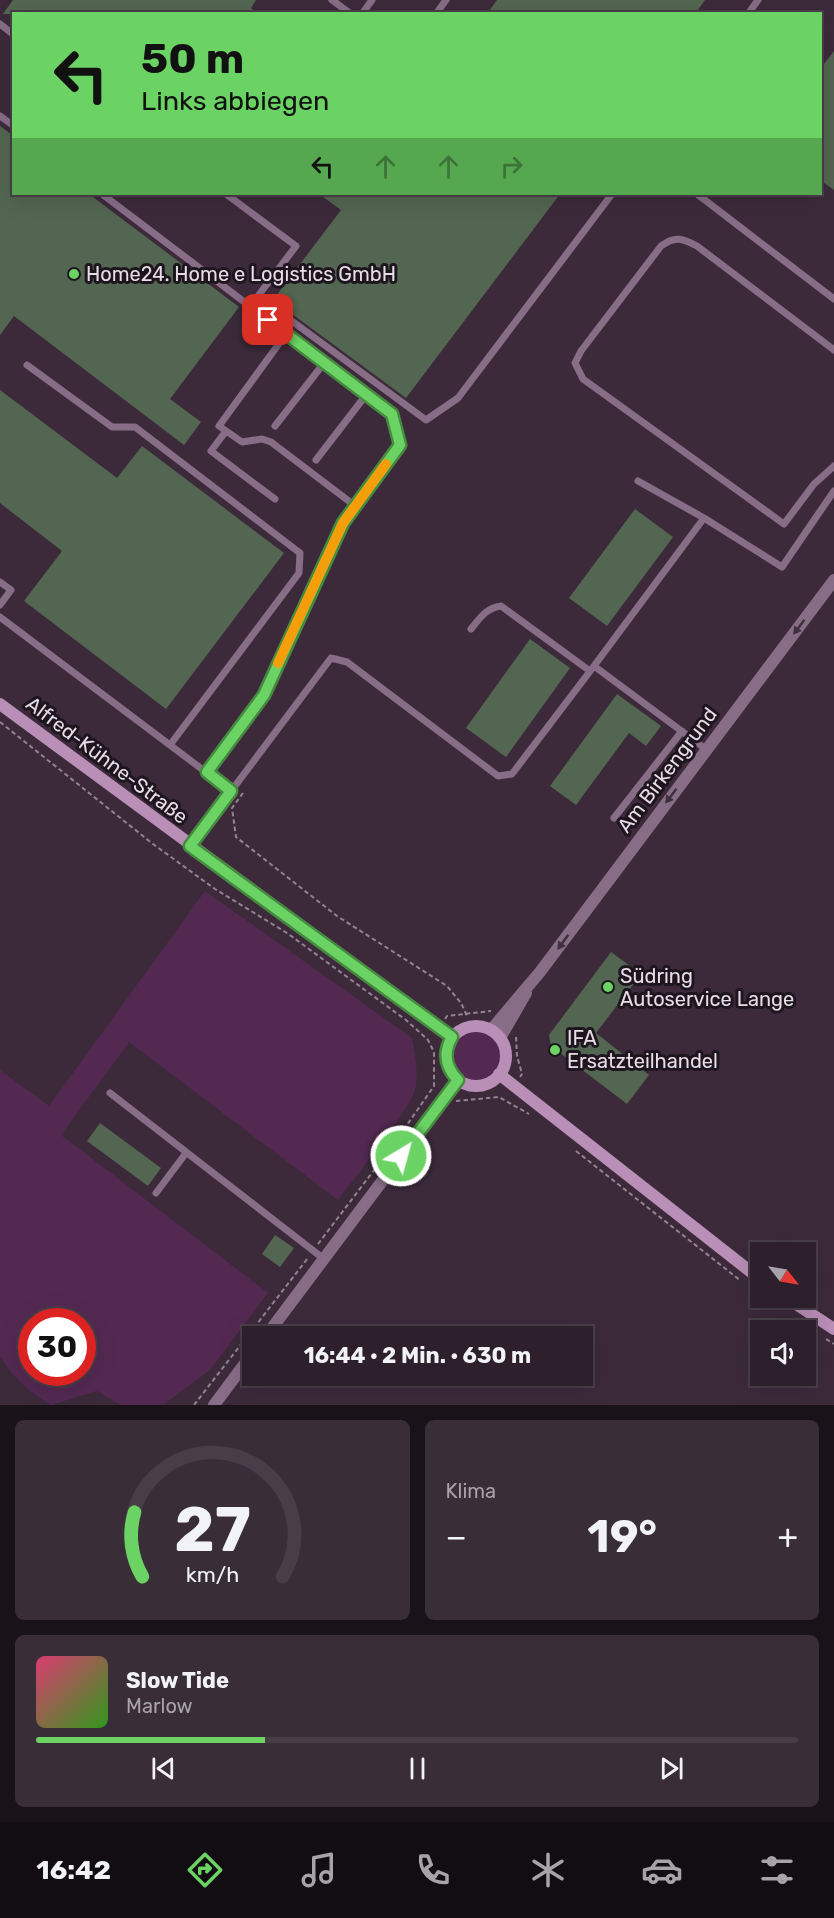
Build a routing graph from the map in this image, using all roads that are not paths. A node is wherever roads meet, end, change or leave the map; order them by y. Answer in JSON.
{"nodes":[{"id":1,"x":332,"y":0,"type":"edge"},
{"id":2,"x":348,"y":12,"type":"edge"},
{"id":3,"x":103,"y":195,"type":"edge"},
{"id":4,"x":227,"y":195,"type":"edge"},
{"id":5,"x":611,"y":195,"type":"edge"},
{"id":6,"x":698,"y":195,"type":"edge"},
{"id":7,"x":834,"y":299,"type":"edge"},
{"id":8,"x":286,"y":334,"type":"junction"},
{"id":9,"x":834,"y":350,"type":"edge"},
{"id":10,"x":324,"y":363,"type":"junction"},
{"id":11,"x":27,"y":365,"type":"dead end"},
{"id":12,"x":366,"y":395,"type":"junction"},
{"id":13,"x":274,"y":426,"type":"dead end"},
{"id":14,"x":226,"y":431,"type":"junction"},
{"id":15,"x":316,"y":460,"type":"dead end"},
{"id":16,"x":834,"y":466,"type":"edge"},
{"id":17,"x":638,"y":481,"type":"dead end"},
{"id":18,"x":834,"y":491,"type":"edge"},
{"id":19,"x":275,"y":500,"type":"dead end"},
{"id":20,"x":354,"y":505,"type":"junction"},
{"id":21,"x":704,"y":518,"type":"junction"},
{"id":22,"x":834,"y":580,"type":"edge"},
{"id":23,"x":0,"y":582,"type":"edge"},
{"id":24,"x":0,"y":605,"type":"edge"},
{"id":25,"x":0,"y":617,"type":"edge"},
{"id":26,"x":471,"y":629,"type":"dead end"},
{"id":27,"x":592,"y":668,"type":"junction"},
{"id":28,"x":0,"y":704,"type":"edge"},
{"id":29,"x":682,"y":731,"type":"junction"},
{"id":30,"x":170,"y":745,"type":"junction"},
{"id":31,"x":707,"y":750,"type":"junction"},
{"id":32,"x":207,"y":772,"type":"junction"},
{"id":33,"x":231,"y":791,"type":"junction"},
{"id":34,"x":614,"y":818,"type":"dead end"},
{"id":35,"x":190,"y":846,"type":"junction"},
{"id":36,"x":495,"y":1034,"type":"junction"},
{"id":37,"x":452,"y":1037,"type":"junction"},
{"id":38,"x":499,"y":1074,"type":"junction"},
{"id":39,"x":458,"y":1080,"type":"junction"},
{"id":40,"x":110,"y":1093,"type":"dead end"},
{"id":41,"x":186,"y":1153,"type":"junction"},
{"id":42,"x":156,"y":1192,"type":"dead end"},
{"id":43,"x":324,"y":1260,"type":"junction"},
{"id":44,"x":750,"y":1271,"type":"edge"},
{"id":45,"x":802,"y":1308,"type":"edge"},
{"id":46,"x":274,"y":1326,"type":"edge"},
{"id":47,"x":834,"y":1329,"type":"edge"},
{"id":48,"x":242,"y":1367,"type":"edge"},
{"id":49,"x":214,"y":1405,"type":"edge"}],
"edges":[{"from":1,"to":2,"type":"lane"},
{"from":3,"to":8,"type":"lane"},
{"from":4,"to":5,"type":"lane"},
{"from":6,"to":7,"type":"lane"},
{"from":8,"to":10,"type":"lane"},
{"from":8,"to":14,"type":"lane"},
{"from":9,"to":16,"type":"lane"},
{"from":10,"to":12,"type":"lane"},
{"from":10,"to":13,"type":"lane"},
{"from":11,"to":30,"type":"lane"},
{"from":12,"to":15,"type":"lane"},
{"from":12,"to":20,"type":"lane"},
{"from":14,"to":19,"type":"lane"},
{"from":14,"to":20,"type":"lane"},
{"from":17,"to":21,"type":"lane"},
{"from":18,"to":21,"type":"lane"},
{"from":20,"to":32,"type":"lane"},
{"from":21,"to":27,"type":"lane"},
{"from":22,"to":31,"type":"street","name":"Am Birkengrund","one_way":true},
{"from":23,"to":24,"type":"lane"},
{"from":25,"to":30,"type":"lane"},
{"from":26,"to":27,"type":"lane"},
{"from":27,"to":29,"type":"lane"},
{"from":27,"to":33,"type":"lane"},
{"from":28,"to":35,"type":"main road","name":"Alfred-Kühne-Straße"},
{"from":29,"to":31,"type":"lane"},
{"from":29,"to":34,"type":"lane"},
{"from":30,"to":32,"type":"lane"},
{"from":31,"to":36,"type":"street","name":"Am Birkengrund","one_way":true},
{"from":32,"to":33,"type":"lane"},
{"from":33,"to":35,"type":"lane"},
{"from":35,"to":37,"type":"main road","name":"Alfred-Kühne-Straße"},
{"from":36,"to":37,"type":"main road"},
{"from":36,"to":38,"type":"main road"},
{"from":37,"to":39,"type":"main road"},
{"from":38,"to":39,"type":"main road"},
{"from":38,"to":44,"type":"main road"},
{"from":39,"to":43,"type":"street"},
{"from":40,"to":41,"type":"lane"},
{"from":41,"to":42,"type":"lane"},
{"from":41,"to":43,"type":"lane"},
{"from":43,"to":46,"type":"street"},
{"from":45,"to":47,"type":"main road"},
{"from":48,"to":49,"type":"street"}]}
